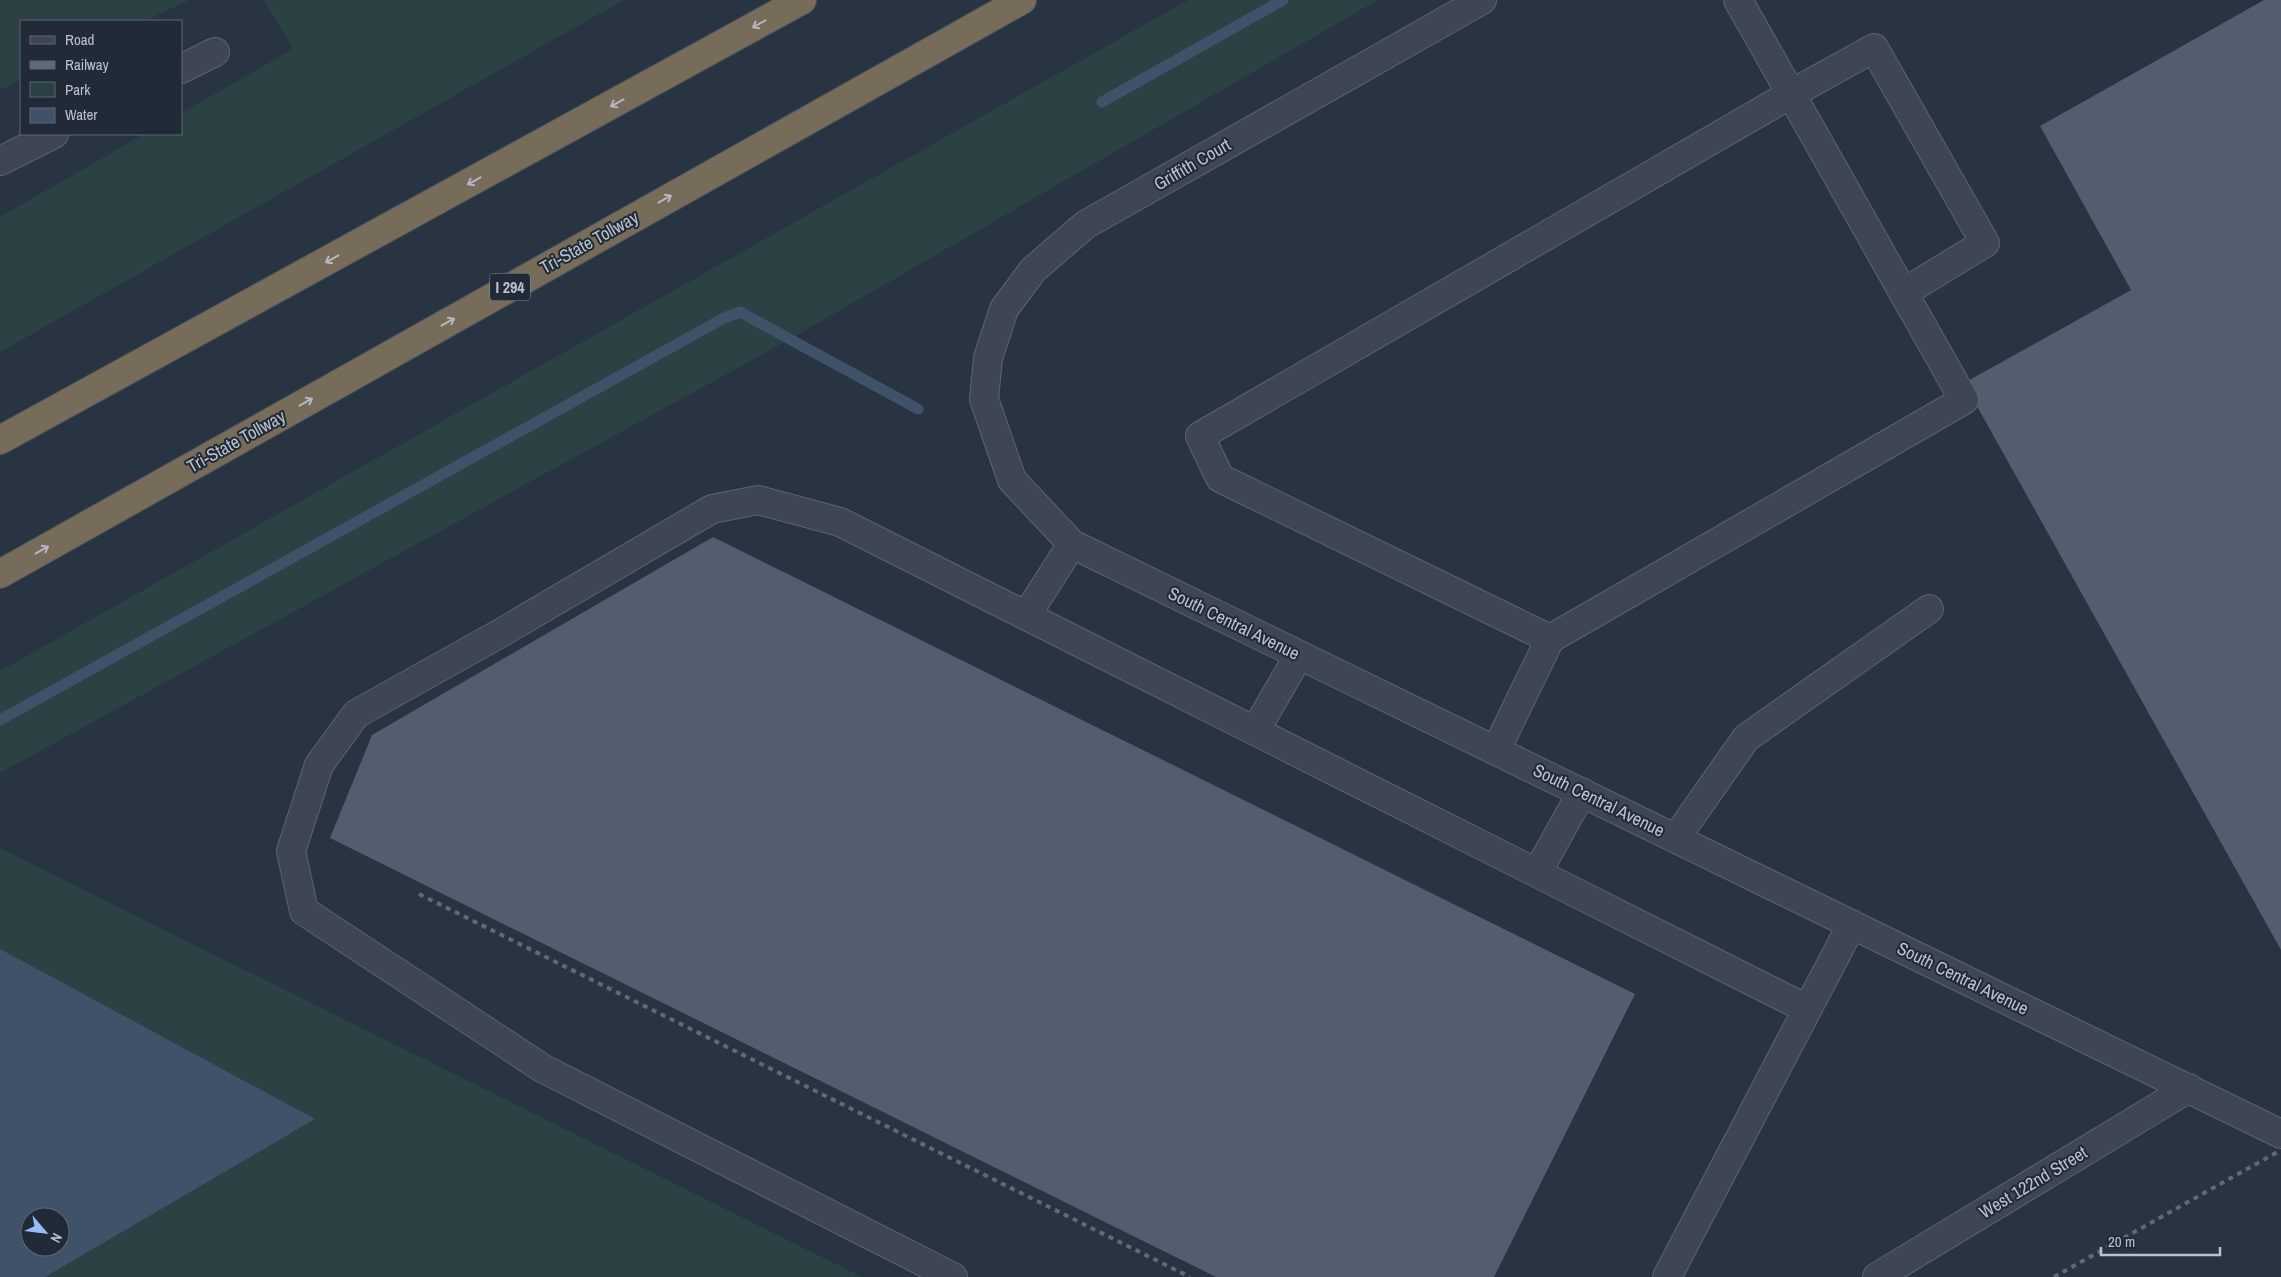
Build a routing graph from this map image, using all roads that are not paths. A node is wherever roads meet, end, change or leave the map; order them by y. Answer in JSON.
{"nodes":[{"id":1,"x":802,"y":0,"type":"edge"},
{"id":2,"x":1022,"y":0,"type":"edge"},
{"id":3,"x":1482,"y":0,"type":"edge"},
{"id":4,"x":1738,"y":0,"type":"edge"},
{"id":5,"x":215,"y":52,"type":"dead end"},
{"id":6,"x":182,"y":68,"type":"edge"},
{"id":7,"x":1791,"y":94,"type":"junction"},
{"id":8,"x":52,"y":135,"type":"edge"},
{"id":9,"x":0,"y":161,"type":"edge"},
{"id":10,"x":1903,"y":293,"type":"junction"},
{"id":11,"x":984,"y":399,"type":"joint"},
{"id":12,"x":0,"y":440,"type":"edge"},
{"id":13,"x":1072,"y":544,"type":"junction"},
{"id":14,"x":0,"y":574,"type":"edge"},
{"id":15,"x":1928,"y":609,"type":"dead end"},
{"id":16,"x":1026,"y":616,"type":"junction"},
{"id":17,"x":1550,"y":639,"type":"junction"},
{"id":18,"x":1299,"y":655,"type":"junction"},
{"id":19,"x":1255,"y":731,"type":"junction"},
{"id":20,"x":1496,"y":750,"type":"junction"},
{"id":21,"x":1582,"y":792,"type":"junction"},
{"id":22,"x":1676,"y":838,"type":"junction"},
{"id":23,"x":1537,"y":873,"type":"junction"},
{"id":24,"x":1852,"y":924,"type":"junction"},
{"id":25,"x":1807,"y":1009,"type":"junction"},
{"id":26,"x":2189,"y":1088,"type":"junction"},
{"id":27,"x":2281,"y":1134,"type":"edge"},
{"id":28,"x":953,"y":1277,"type":"edge"},
{"id":29,"x":1667,"y":1277,"type":"edge"},
{"id":30,"x":1877,"y":1277,"type":"edge"}],
"edges":[{"from":1,"to":12,"type":"highway","one_way":true},
{"from":14,"to":2,"type":"highway","name":"Tri-State Tollway","number":"I 294","one_way":true},
{"from":3,"to":11,"type":"street","name":"Griffith Court"},
{"from":4,"to":7,"type":"street"},
{"from":5,"to":6,"type":"street"},
{"from":7,"to":10,"type":"street"},
{"from":7,"to":10,"type":"street"},
{"from":7,"to":17,"type":"street"},
{"from":8,"to":9,"type":"street"},
{"from":10,"to":17,"type":"street"},
{"from":11,"to":13,"type":"street","name":"South Central Avenue"},
{"from":13,"to":16,"type":"street"},
{"from":13,"to":18,"type":"street","name":"South Central Avenue"},
{"from":15,"to":22,"type":"street"},
{"from":16,"to":19,"type":"street"},
{"from":16,"to":28,"type":"street"},
{"from":17,"to":20,"type":"street"},
{"from":18,"to":19,"type":"street"},
{"from":18,"to":20,"type":"street","name":"South Central Avenue"},
{"from":19,"to":23,"type":"street"},
{"from":20,"to":21,"type":"street","name":"South Central Avenue"},
{"from":21,"to":22,"type":"street","name":"South Central Avenue"},
{"from":21,"to":23,"type":"street"},
{"from":22,"to":24,"type":"street","name":"South Central Avenue"},
{"from":23,"to":25,"type":"street"},
{"from":24,"to":25,"type":"street"},
{"from":24,"to":26,"type":"street","name":"South Central Avenue"},
{"from":25,"to":29,"type":"street"},
{"from":26,"to":27,"type":"street","name":"South Central Avenue"},
{"from":26,"to":30,"type":"street","name":"West 122nd Street"}]}
